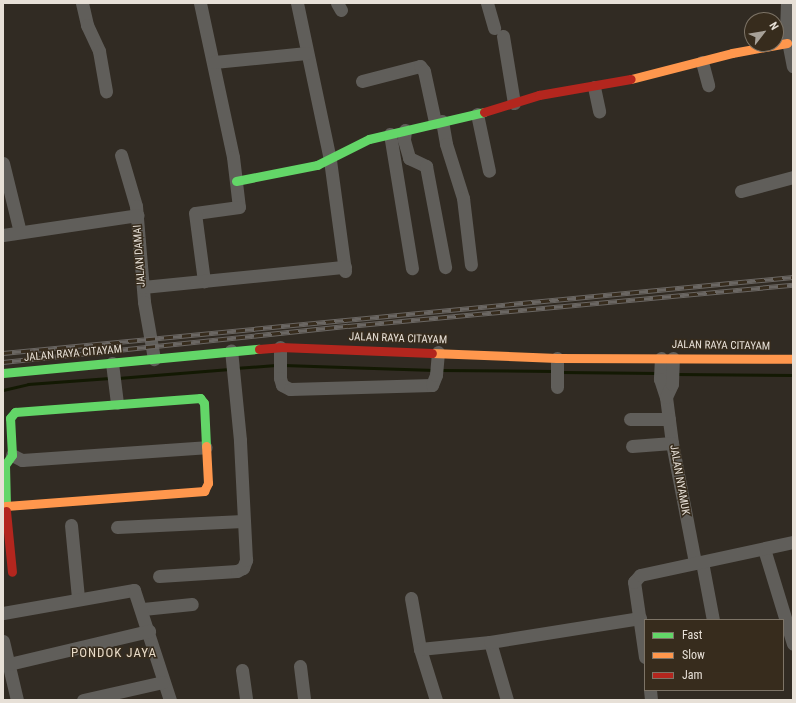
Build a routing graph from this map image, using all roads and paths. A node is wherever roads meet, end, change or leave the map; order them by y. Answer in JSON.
{"nodes":[{"id":1,"x":82,"y":3,"type":"edge"},
{"id":2,"x":200,"y":3,"type":"edge"},
{"id":3,"x":297,"y":3,"type":"edge"},
{"id":4,"x":487,"y":3,"type":"edge"},
{"id":5,"x":787,"y":6,"type":"edge"},
{"id":6,"x":786,"y":37,"type":"junction"},
{"id":7,"x":307,"y":53,"type":"junction"},
{"id":8,"x":214,"y":62,"type":"junction"},
{"id":9,"x":702,"y":62,"type":"junction"},
{"id":10,"x":793,"y":66,"type":"edge"},
{"id":11,"x":362,"y":81,"type":"dead end"},
{"id":12,"x":708,"y":85,"type":"dead end"},
{"id":13,"x":594,"y":87,"type":"junction"},
{"id":14,"x":106,"y":91,"type":"dead end"},
{"id":15,"x":514,"y":103,"type":"junction"},
{"id":16,"x":599,"y":111,"type":"dead end"},
{"id":17,"x":477,"y":114,"type":"junction"},
{"id":18,"x":439,"y":121,"type":"junction"},
{"id":19,"x":406,"y":130,"type":"junction"},
{"id":20,"x":390,"y":134,"type":"junction"},
{"id":21,"x":121,"y":155,"type":"dead end"},
{"id":22,"x":330,"y":160,"type":"junction"},
{"id":23,"x":3,"y":163,"type":"edge"},
{"id":24,"x":489,"y":171,"type":"dead end"},
{"id":25,"x":793,"y":177,"type":"edge"},
{"id":26,"x":236,"y":181,"type":"junction"},
{"id":27,"x":741,"y":192,"type":"dead end"},
{"id":28,"x":138,"y":215,"type":"junction"},
{"id":29,"x":20,"y":232,"type":"junction"},
{"id":30,"x":3,"y":234,"type":"edge"},
{"id":31,"x":471,"y":265,"type":"dead end"},
{"id":32,"x":445,"y":267,"type":"dead end"},
{"id":33,"x":412,"y":268,"type":"dead end"},
{"id":34,"x":204,"y":281,"type":"junction"},
{"id":35,"x":143,"y":287,"type":"junction"},
{"id":36,"x":280,"y":347,"type":"junction"},
{"id":37,"x":231,"y":355,"type":"junction"},
{"id":38,"x":154,"y":359,"type":"junction"},
{"id":39,"x":793,"y":359,"type":"edge"},
{"id":40,"x":437,"y":364,"type":"junction"},
{"id":41,"x":667,"y":368,"type":"junction"},
{"id":42,"x":113,"y":369,"type":"junction"},
{"id":43,"x":3,"y":373,"type":"edge"},
{"id":44,"x":117,"y":398,"type":"junction"},
{"id":45,"x":630,"y":419,"type":"dead end"},
{"id":46,"x":669,"y":419,"type":"junction"},
{"id":47,"x":672,"y":443,"type":"junction"},
{"id":48,"x":632,"y":446,"type":"dead end"},
{"id":49,"x":206,"y":447,"type":"junction"},
{"id":50,"x":12,"y":455,"type":"junction"},
{"id":51,"x":6,"y":506,"type":"junction"},
{"id":52,"x":243,"y":521,"type":"junction"},
{"id":53,"x":71,"y":525,"type":"dead end"},
{"id":54,"x":117,"y":527,"type":"dead end"},
{"id":55,"x":793,"y":542,"type":"edge"},
{"id":56,"x":764,"y":549,"type":"junction"},
{"id":57,"x":699,"y":562,"type":"junction"},
{"id":58,"x":12,"y":572,"type":"dead end"},
{"id":59,"x":159,"y":576,"type":"dead end"},
{"id":60,"x":78,"y":598,"type":"junction"},
{"id":61,"x":411,"y":598,"type":"dead end"},
{"id":62,"x":192,"y":604,"type":"dead end"},
{"id":63,"x":143,"y":609,"type":"junction"},
{"id":64,"x":3,"y":613,"type":"edge"},
{"id":65,"x":640,"y":618,"type":"junction"},
{"id":66,"x":713,"y":619,"type":"edge"},
{"id":67,"x":149,"y":631,"type":"junction"},
{"id":68,"x":3,"y":641,"type":"edge"},
{"id":69,"x":490,"y":642,"type":"junction"},
{"id":70,"x":793,"y":644,"type":"edge"},
{"id":71,"x":420,"y":649,"type":"junction"},
{"id":72,"x":644,"y":649,"type":"edge"},
{"id":73,"x":9,"y":664,"type":"junction"},
{"id":74,"x":300,"y":666,"type":"dead end"},
{"id":75,"x":242,"y":670,"type":"dead end"},
{"id":76,"x":163,"y":682,"type":"junction"},
{"id":77,"x":17,"y":700,"type":"edge"},
{"id":78,"x":83,"y":700,"type":"edge"},
{"id":79,"x":170,"y":700,"type":"edge"},
{"id":80,"x":246,"y":700,"type":"edge"},
{"id":81,"x":304,"y":700,"type":"edge"},
{"id":82,"x":436,"y":700,"type":"edge"},
{"id":83,"x":507,"y":700,"type":"edge"}],
"edges":[{"from":1,"to":14,"type":"street"},
{"from":2,"to":8,"type":"street"},
{"from":3,"to":7,"type":"street"},
{"from":4,"to":15,"type":"street"},
{"from":5,"to":6,"type":"street"},
{"from":6,"to":9,"type":"street"},
{"from":6,"to":10,"type":"street"},
{"from":7,"to":8,"type":"street"},
{"from":7,"to":22,"type":"street"},
{"from":8,"to":26,"type":"street"},
{"from":9,"to":12,"type":"street"},
{"from":9,"to":13,"type":"street"},
{"from":11,"to":18,"type":"street"},
{"from":13,"to":15,"type":"street"},
{"from":13,"to":16,"type":"street"},
{"from":15,"to":17,"type":"street"},
{"from":17,"to":18,"type":"street"},
{"from":17,"to":24,"type":"street"},
{"from":18,"to":19,"type":"street"},
{"from":18,"to":31,"type":"street"},
{"from":19,"to":20,"type":"street"},
{"from":19,"to":32,"type":"street"},
{"from":20,"to":22,"type":"street"},
{"from":20,"to":33,"type":"street"},
{"from":21,"to":28,"type":"street","name":"JALAN DAMAI"},
{"from":22,"to":26,"type":"street"},
{"from":22,"to":34,"type":"street"},
{"from":23,"to":29,"type":"street"},
{"from":25,"to":27,"type":"street"},
{"from":26,"to":34,"type":"street"},
{"from":28,"to":29,"type":"street"},
{"from":28,"to":35,"type":"street","name":"JALAN DAMAI"},
{"from":29,"to":30,"type":"street"},
{"from":34,"to":35,"type":"street"},
{"from":35,"to":38,"type":"street","name":"JALAN DAMAI"},
{"from":36,"to":37,"type":"street","name":"JALAN RAYA CITAYAM"},
{"from":36,"to":40,"type":"street","name":"JALAN RAYA CITAYAM"},
{"from":36,"to":40,"type":"street"},
{"from":37,"to":38,"type":"street","name":"JALAN RAYA CITAYAM"},
{"from":37,"to":52,"type":"street"},
{"from":38,"to":42,"type":"street","name":"JALAN RAYA CITAYAM"},
{"from":39,"to":41,"type":"street","name":"JALAN RAYA CITAYAM"},
{"from":40,"to":41,"type":"street","name":"JALAN RAYA CITAYAM"},
{"from":41,"to":46,"type":"street","name":"JALAN NYAMUK"},
{"from":42,"to":43,"type":"street","name":"JALAN RAYA CITAYAM"},
{"from":42,"to":44,"type":"street"},
{"from":44,"to":49,"type":"street"},
{"from":44,"to":50,"type":"street"},
{"from":45,"to":46,"type":"street"},
{"from":46,"to":47,"type":"street","name":"JALAN NYAMUK"},
{"from":47,"to":48,"type":"street"},
{"from":47,"to":57,"type":"street","name":"JALAN NYAMUK"},
{"from":49,"to":50,"type":"street"},
{"from":49,"to":51,"type":"street"},
{"from":50,"to":51,"type":"street"},
{"from":51,"to":58,"type":"street"},
{"from":52,"to":54,"type":"street"},
{"from":52,"to":59,"type":"street"},
{"from":53,"to":60,"type":"street"},
{"from":55,"to":56,"type":"street"},
{"from":56,"to":57,"type":"street"},
{"from":56,"to":70,"type":"street"},
{"from":57,"to":65,"type":"street"},
{"from":57,"to":66,"type":"street","name":"JALAN NYAMUK"},
{"from":60,"to":63,"type":"street"},
{"from":60,"to":64,"type":"street"},
{"from":61,"to":71,"type":"street"},
{"from":62,"to":63,"type":"street"},
{"from":63,"to":67,"type":"street"},
{"from":65,"to":69,"type":"street"},
{"from":65,"to":72,"type":"street"},
{"from":67,"to":73,"type":"street"},
{"from":67,"to":76,"type":"street"},
{"from":68,"to":73,"type":"street"},
{"from":69,"to":71,"type":"street"},
{"from":69,"to":83,"type":"street"},
{"from":71,"to":82,"type":"street"},
{"from":73,"to":77,"type":"street"},
{"from":74,"to":81,"type":"street"},
{"from":75,"to":80,"type":"street"},
{"from":76,"to":78,"type":"street"},
{"from":76,"to":79,"type":"street"}]}
